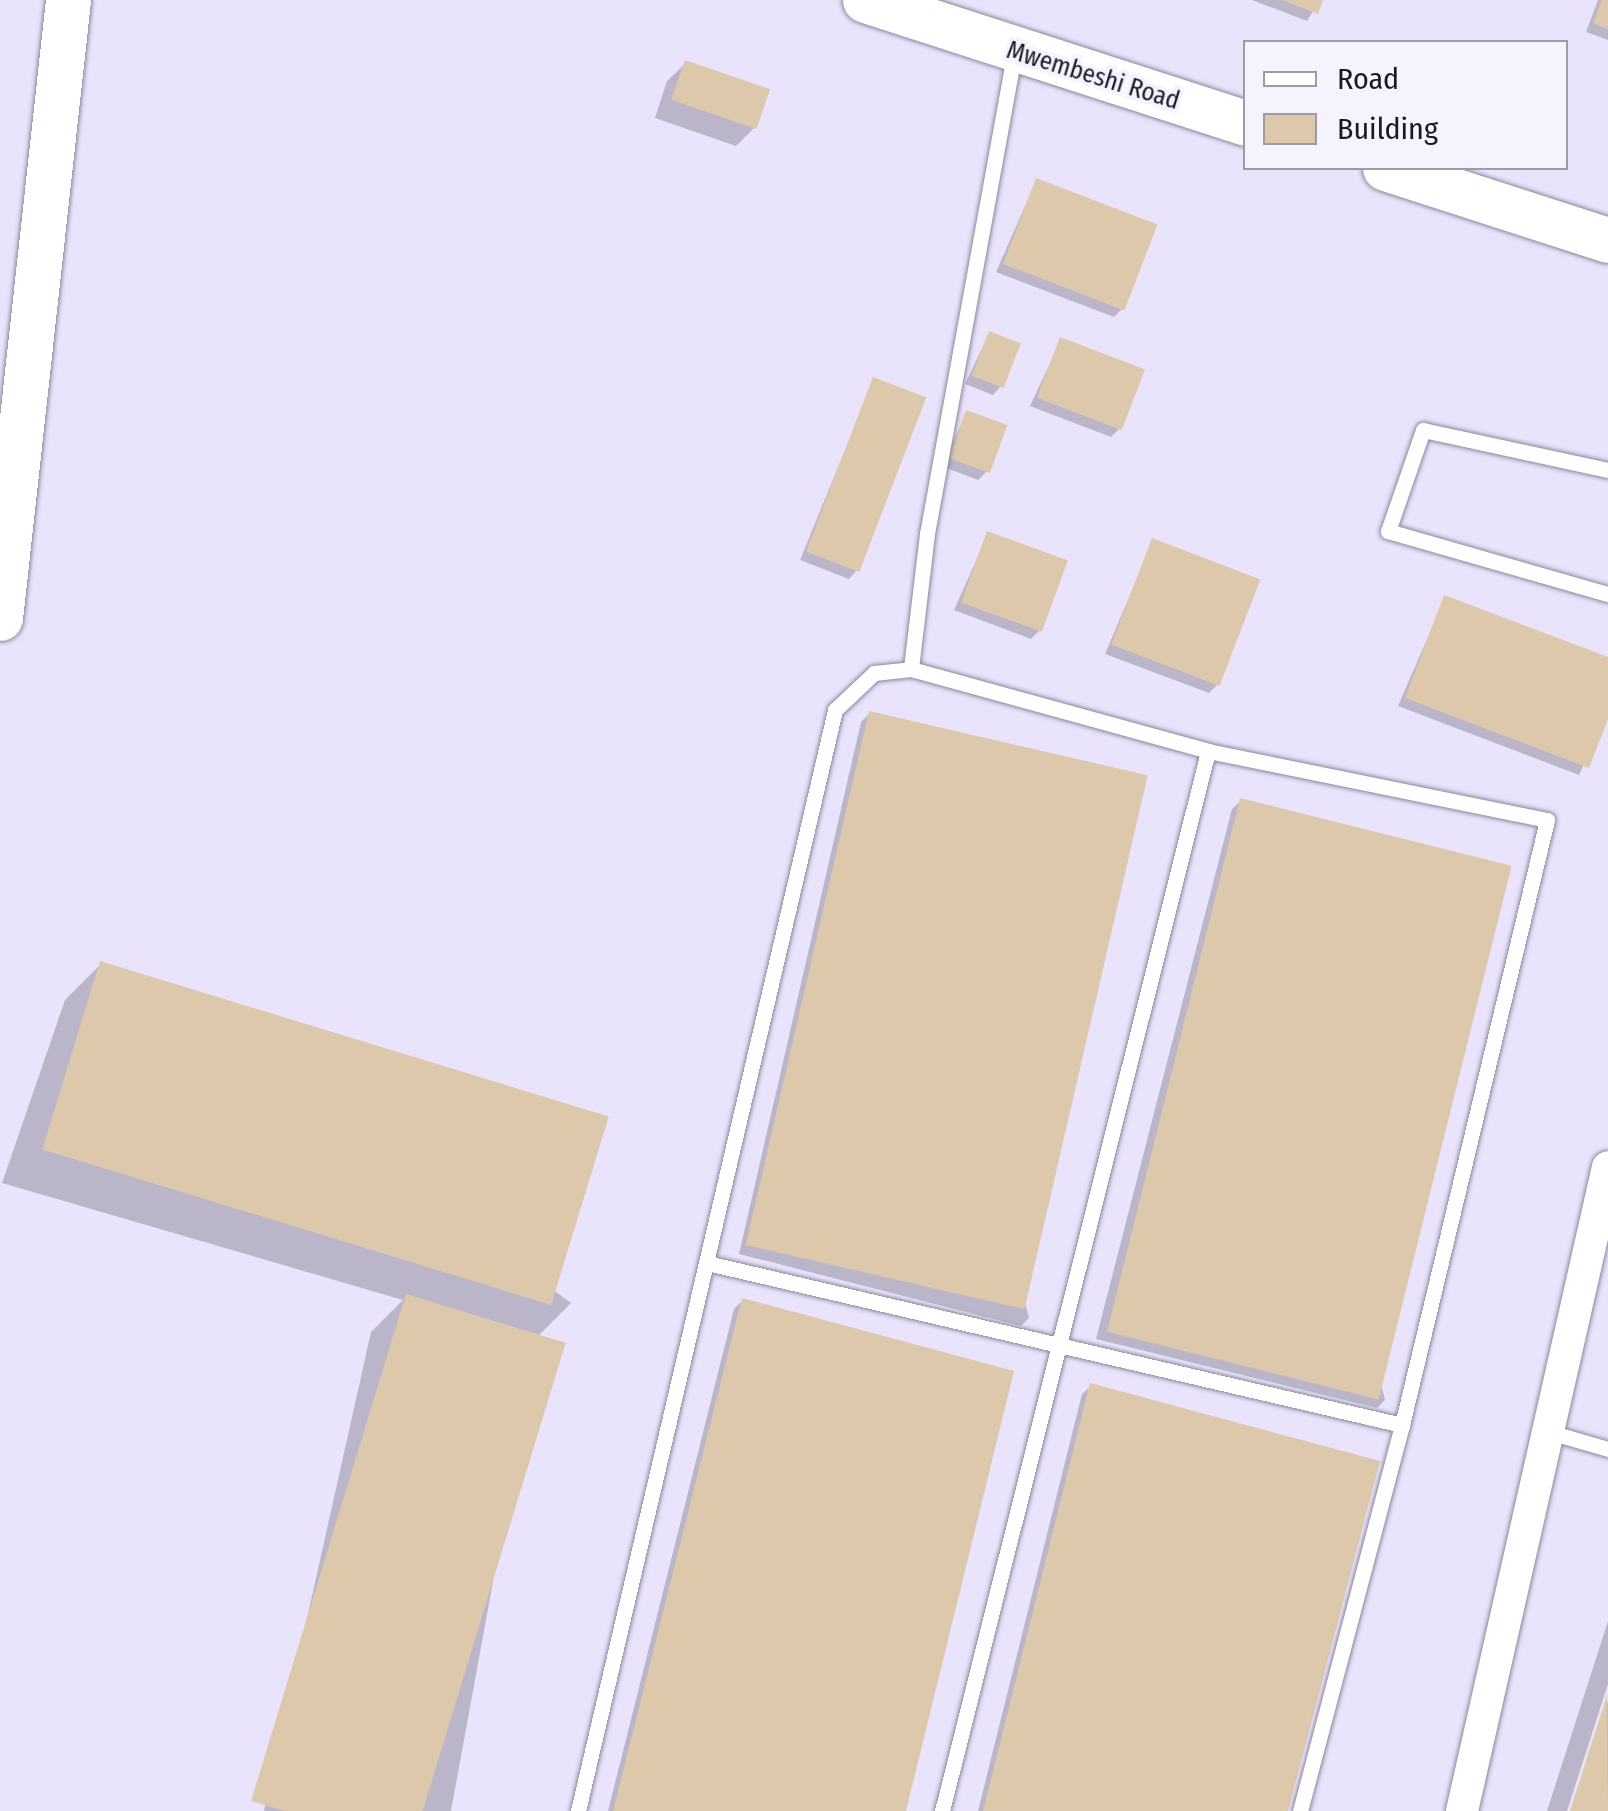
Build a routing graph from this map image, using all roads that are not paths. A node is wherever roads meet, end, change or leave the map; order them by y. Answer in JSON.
{"nodes":[{"id":1,"x":68,"y":0,"type":"edge"},
{"id":2,"x":864,"y":0,"type":"edge"},
{"id":3,"x":990,"y":30,"type":"edge"},
{"id":4,"x":1243,"y":123,"type":"edge"},
{"id":5,"x":1392,"y":170,"type":"edge"},
{"id":6,"x":1608,"y":240,"type":"edge"},
{"id":7,"x":1608,"y":470,"type":"edge"},
{"id":8,"x":1608,"y":594,"type":"edge"},
{"id":9,"x":0,"y":618,"type":"edge"},
{"id":10,"x":911,"y":669,"type":"junction"},
{"id":11,"x":1208,"y":751,"type":"junction"},
{"id":12,"x":1608,"y":1167,"type":"edge"},
{"id":13,"x":707,"y":1262,"type":"junction"},
{"id":14,"x":1058,"y":1348,"type":"junction"},
{"id":15,"x":1402,"y":1425,"type":"junction"},
{"id":16,"x":1546,"y":1431,"type":"junction"},
{"id":17,"x":1608,"y":1450,"type":"edge"},
{"id":18,"x":578,"y":1811,"type":"edge"},
{"id":19,"x":942,"y":1811,"type":"edge"},
{"id":20,"x":1300,"y":1811,"type":"edge"},
{"id":21,"x":1462,"y":1811,"type":"edge"}],
"edges":[{"from":1,"to":9,"type":"street"},
{"from":2,"to":3,"type":"street","name":"Mwembeshi Road"},
{"from":3,"to":4,"type":"street","name":"Mwembeshi Road"},
{"from":3,"to":10,"type":"lane"},
{"from":5,"to":6,"type":"street"},
{"from":7,"to":8,"type":"lane"},
{"from":10,"to":11,"type":"lane"},
{"from":10,"to":13,"type":"lane"},
{"from":11,"to":14,"type":"lane"},
{"from":11,"to":15,"type":"lane"},
{"from":12,"to":16,"type":"street"},
{"from":13,"to":14,"type":"lane"},
{"from":13,"to":18,"type":"lane"},
{"from":14,"to":15,"type":"lane"},
{"from":14,"to":19,"type":"lane"},
{"from":15,"to":20,"type":"lane"},
{"from":16,"to":17,"type":"lane"},
{"from":16,"to":21,"type":"street"}]}
